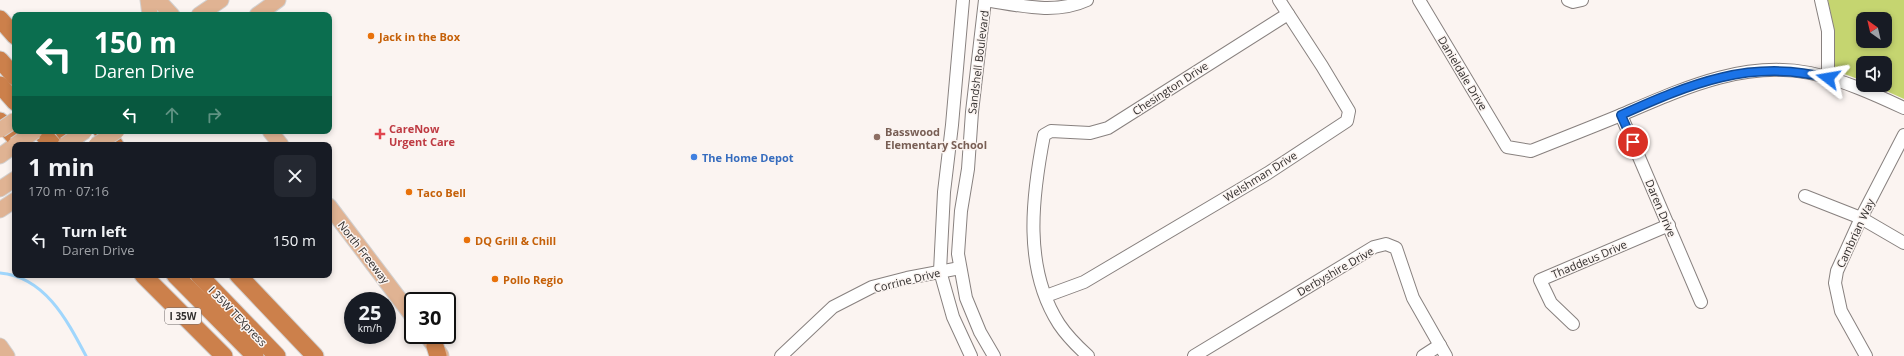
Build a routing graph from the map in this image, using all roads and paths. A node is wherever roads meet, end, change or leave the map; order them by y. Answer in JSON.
{"nodes":[{"id":1,"x":148,"y":0,"type":"edge"},
{"id":2,"x":158,"y":0,"type":"edge"},
{"id":3,"x":221,"y":0,"type":"edge"},
{"id":4,"x":278,"y":0,"type":"edge"},
{"id":5,"x":963,"y":0,"type":"edge"},
{"id":6,"x":985,"y":0,"type":"edge"},
{"id":7,"x":1087,"y":0,"type":"edge"},
{"id":8,"x":1279,"y":0,"type":"edge"},
{"id":9,"x":1419,"y":0,"type":"edge"},
{"id":10,"x":1568,"y":0,"type":"edge"},
{"id":11,"x":1582,"y":0,"type":"edge"},
{"id":12,"x":1821,"y":0,"type":"edge"},
{"id":13,"x":150,"y":12,"type":"edge"},
{"id":14,"x":169,"y":12,"type":"edge"},
{"id":15,"x":203,"y":12,"type":"edge"},
{"id":16,"x":260,"y":12,"type":"edge"},
{"id":17,"x":1288,"y":14,"type":"junction"},
{"id":18,"x":0,"y":19,"type":"edge"},
{"id":19,"x":12,"y":33,"type":"edge"},
{"id":20,"x":0,"y":60,"type":"edge"},
{"id":21,"x":12,"y":74,"type":"edge"},
{"id":22,"x":1828,"y":78,"type":"junction"},
{"id":23,"x":0,"y":85,"type":"edge"},
{"id":24,"x":12,"y":99,"type":"edge"},
{"id":25,"x":1904,"y":108,"type":"edge"},
{"id":26,"x":1621,"y":115,"type":"junction"},
{"id":27,"x":0,"y":121,"type":"edge"},
{"id":28,"x":12,"y":122,"type":"edge"},
{"id":29,"x":0,"y":130,"type":"edge"},
{"id":30,"x":31,"y":134,"type":"edge"},
{"id":31,"x":43,"y":134,"type":"edge"},
{"id":32,"x":67,"y":134,"type":"edge"},
{"id":33,"x":80,"y":134,"type":"edge"},
{"id":34,"x":105,"y":134,"type":"edge"},
{"id":35,"x":112,"y":134,"type":"edge"},
{"id":36,"x":272,"y":134,"type":"edge"},
{"id":37,"x":1904,"y":135,"type":"edge"},
{"id":38,"x":19,"y":142,"type":"edge"},
{"id":39,"x":19,"y":142,"type":"edge"},
{"id":40,"x":50,"y":142,"type":"edge"},
{"id":41,"x":68,"y":142,"type":"edge"},
{"id":42,"x":73,"y":142,"type":"edge"},
{"id":43,"x":100,"y":142,"type":"edge"},
{"id":44,"x":112,"y":142,"type":"edge"},
{"id":45,"x":279,"y":142,"type":"edge"},
{"id":46,"x":12,"y":147,"type":"edge"},
{"id":47,"x":0,"y":156,"type":"edge"},
{"id":48,"x":12,"y":181,"type":"edge"},
{"id":49,"x":0,"y":189,"type":"edge"},
{"id":50,"x":1805,"y":196,"type":"dead end"},
{"id":51,"x":332,"y":210,"type":"edge"},
{"id":52,"x":1861,"y":218,"type":"junction"},
{"id":53,"x":1669,"y":225,"type":"junction"},
{"id":54,"x":1904,"y":243,"type":"edge"},
{"id":55,"x":960,"y":268,"type":"junction"},
{"id":56,"x":940,"y":271,"type":"junction"},
{"id":57,"x":146,"y":278,"type":"edge"},
{"id":58,"x":178,"y":278,"type":"edge"},
{"id":59,"x":202,"y":278,"type":"edge"},
{"id":60,"x":241,"y":278,"type":"edge"},
{"id":61,"x":1046,"y":296,"type":"junction"},
{"id":62,"x":1701,"y":302,"type":"dead end"},
{"id":63,"x":404,"y":305,"type":"edge"},
{"id":64,"x":1572,"y":324,"type":"dead end"},
{"id":65,"x":1440,"y":345,"type":"junction"},
{"id":66,"x":0,"y":346,"type":"edge"},
{"id":67,"x":7,"y":356,"type":"edge"},
{"id":68,"x":224,"y":356,"type":"edge"},
{"id":69,"x":255,"y":356,"type":"edge"},
{"id":70,"x":277,"y":356,"type":"edge"},
{"id":71,"x":315,"y":356,"type":"edge"},
{"id":72,"x":781,"y":356,"type":"edge"},
{"id":73,"x":971,"y":356,"type":"edge"},
{"id":74,"x":994,"y":356,"type":"edge"},
{"id":75,"x":1088,"y":356,"type":"edge"},
{"id":76,"x":1194,"y":356,"type":"edge"},
{"id":77,"x":1423,"y":356,"type":"edge"},
{"id":78,"x":1446,"y":356,"type":"edge"},
{"id":79,"x":1866,"y":356,"type":"edge"}],
"edges":[{"from":1,"to":13,"type":"main road"},
{"from":2,"to":14,"type":"main road"},
{"from":3,"to":15,"type":"main road"},
{"from":4,"to":16,"type":"main road"},
{"from":5,"to":56,"type":"street","name":"Sandshell Boulevard"},
{"from":6,"to":7,"type":"street"},
{"from":6,"to":55,"type":"street","name":"Sandshell Boulevard"},
{"from":8,"to":17,"type":"street","name":"Welshman Drive"},
{"from":9,"to":26,"type":"street","name":"Danieldale Drive"},
{"from":10,"to":11,"type":"street"},
{"from":12,"to":22,"type":"street"},
{"from":17,"to":61,"type":"street","name":"Chesington Drive"},
{"from":17,"to":61,"type":"street","name":"Welshman Drive"},
{"from":18,"to":19,"type":"highway"},
{"from":20,"to":21,"type":"highway"},
{"from":22,"to":25,"type":"street"},
{"from":22,"to":26,"type":"street"},
{"from":23,"to":24,"type":"highway"},
{"from":26,"to":53,"type":"street","name":"Daren Drive"},
{"from":27,"to":38,"type":"highway"},
{"from":28,"to":29,"type":"main road","bridge":true},
{"from":30,"to":39,"type":"main road","bridge":true},
{"from":31,"to":40,"type":"highway"},
{"from":32,"to":42,"type":"highway"},
{"from":33,"to":41,"type":"main road","bridge":true},
{"from":34,"to":44,"type":"highway"},
{"from":35,"to":43,"type":"main road","bridge":true},
{"from":36,"to":45,"type":"main road"},
{"from":37,"to":52,"type":"street","name":"Cambrian Way"},
{"from":46,"to":47,"type":"main road"},
{"from":48,"to":49,"type":"main road"},
{"from":50,"to":52,"type":"street"},
{"from":51,"to":63,"type":"main road","name":"North Freeway"},
{"from":52,"to":54,"type":"street"},
{"from":52,"to":79,"type":"street","name":"Cambrian Way"},
{"from":53,"to":62,"type":"street","name":"Daren Drive"},
{"from":53,"to":64,"type":"street","name":"Thaddeus Drive"},
{"from":55,"to":56,"type":"street","name":"Corrine Drive"},
{"from":55,"to":74,"type":"street","name":"Sandshell Boulevard"},
{"from":56,"to":72,"type":"street","name":"Corrine Drive"},
{"from":56,"to":73,"type":"street","name":"Sandshell Boulevard"},
{"from":57,"to":68,"type":"highway","number":"I 35W"},
{"from":58,"to":69,"type":"highway","name":"I 35W TEXpress"},
{"from":59,"to":70,"type":"highway","name":"I 35W TEXpress"},
{"from":60,"to":71,"type":"highway"},
{"from":61,"to":75,"type":"street"},
{"from":65,"to":76,"type":"street","name":"Derbyshire Drive"},
{"from":65,"to":77,"type":"street"},
{"from":65,"to":78,"type":"street","name":"Derbyshire Drive"},
{"from":66,"to":67,"type":"main road"}]}
